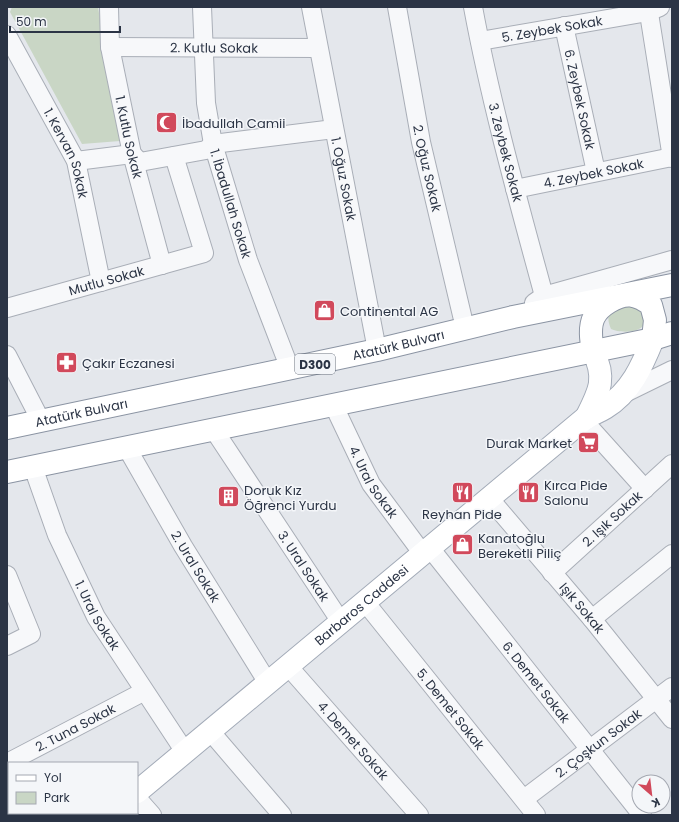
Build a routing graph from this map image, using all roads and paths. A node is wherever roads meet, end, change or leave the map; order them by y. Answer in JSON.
{"nodes":[{"id":1,"x":109,"y":7,"type":"edge"},
{"id":2,"x":202,"y":7,"type":"edge"},
{"id":3,"x":311,"y":7,"type":"edge"},
{"id":4,"x":397,"y":7,"type":"edge"},
{"id":5,"x":474,"y":7,"type":"edge"},
{"id":6,"x":652,"y":9,"type":"edge"},
{"id":7,"x":564,"y":26,"type":"junction"},
{"id":8,"x":7,"y":35,"type":"edge"},
{"id":9,"x":480,"y":40,"type":"junction"},
{"id":10,"x":110,"y":47,"type":"junction"},
{"id":11,"x":204,"y":47,"type":"junction"},
{"id":12,"x":318,"y":48,"type":"junction"},
{"id":13,"x":667,"y":90,"type":"edge"},
{"id":14,"x":334,"y":129,"type":"junction"},
{"id":15,"x":213,"y":144,"type":"junction"},
{"id":16,"x":132,"y":154,"type":"junction"},
{"id":17,"x":174,"y":156,"type":"junction"},
{"id":18,"x":672,"y":157,"type":"edge"},
{"id":19,"x":76,"y":161,"type":"junction"},
{"id":20,"x":596,"y":172,"type":"junction"},
{"id":21,"x":515,"y":189,"type":"junction"},
{"id":22,"x":672,"y":260,"type":"edge"},
{"id":23,"x":162,"y":265,"type":"junction"},
{"id":24,"x":101,"y":282,"type":"junction"},
{"id":25,"x":672,"y":285,"type":"edge"},
{"id":26,"x":621,"y":295,"type":"junction"},
{"id":27,"x":544,"y":296,"type":"junction"},
{"id":28,"x":7,"y":308,"type":"edge"},
{"id":29,"x":513,"y":317,"type":"junction"},
{"id":30,"x":465,"y":328,"type":"junction"},
{"id":31,"x":662,"y":336,"type":"edge"},
{"id":32,"x":376,"y":350,"type":"junction"},
{"id":33,"x":592,"y":351,"type":"junction"},
{"id":34,"x":7,"y":355,"type":"edge"},
{"id":35,"x":643,"y":364,"type":"junction"},
{"id":36,"x":672,"y":364,"type":"edge"},
{"id":37,"x":290,"y":369,"type":"junction"},
{"id":38,"x":672,"y":370,"type":"edge"},
{"id":39,"x":623,"y":394,"type":"junction"},
{"id":40,"x":332,"y":404,"type":"junction"},
{"id":41,"x":584,"y":419,"type":"junction"},
{"id":42,"x":41,"y":422,"type":"junction"},
{"id":43,"x":7,"y":428,"type":"edge"},
{"id":44,"x":214,"y":430,"type":"junction"},
{"id":45,"x":127,"y":448,"type":"junction"},
{"id":46,"x":672,"y":464,"type":"edge"},
{"id":47,"x":32,"y":467,"type":"junction"},
{"id":48,"x":7,"y":472,"type":"edge"},
{"id":49,"x":644,"y":489,"type":"junction"},
{"id":50,"x":489,"y":498,"type":"junction"},
{"id":51,"x":426,"y":551,"type":"junction"},
{"id":52,"x":672,"y":554,"type":"edge"},
{"id":53,"x":552,"y":573,"type":"junction"},
{"id":54,"x":7,"y":575,"type":"edge"},
{"id":55,"x":365,"y":602,"type":"junction"},
{"id":56,"x":592,"y":619,"type":"junction"},
{"id":57,"x":341,"y":622,"type":"junction"},
{"id":58,"x":7,"y":646,"type":"edge"},
{"id":59,"x":288,"y":666,"type":"junction"},
{"id":60,"x":268,"y":683,"type":"junction"},
{"id":61,"x":672,"y":687,"type":"edge"},
{"id":62,"x":144,"y":692,"type":"junction"},
{"id":63,"x":656,"y":699,"type":"junction"},
{"id":64,"x":672,"y":719,"type":"edge"},
{"id":65,"x":210,"y":731,"type":"junction"},
{"id":66,"x":590,"y":749,"type":"junction"},
{"id":67,"x":185,"y":752,"type":"junction"},
{"id":68,"x":11,"y":759,"type":"edge"},
{"id":69,"x":138,"y":791,"type":"edge"},
{"id":70,"x":138,"y":799,"type":"edge"},
{"id":71,"x":524,"y":799,"type":"junction"},
{"id":72,"x":152,"y":815,"type":"edge"},
{"id":73,"x":282,"y":815,"type":"edge"},
{"id":74,"x":419,"y":815,"type":"edge"},
{"id":75,"x":536,"y":815,"type":"edge"},
{"id":76,"x":642,"y":815,"type":"edge"}],
"edges":[{"from":1,"to":10,"type":"street","name":"1. Kutlu Sokak"},
{"from":2,"to":11,"type":"street","name":"1. İbadullah Sokak"},
{"from":3,"to":12,"type":"street","name":"1. Oğuz Sokak"},
{"from":4,"to":30,"type":"street","name":"2. Oğuz Sokak"},
{"from":5,"to":9,"type":"street","name":"3. Zeybek Sokak"},
{"from":6,"to":7,"type":"street","name":"5. Zeybek Sokak"},
{"from":6,"to":13,"type":"street"},
{"from":7,"to":9,"type":"street","name":"5. Zeybek Sokak"},
{"from":7,"to":20,"type":"street","name":"6. Zeybek Sokak"},
{"from":8,"to":19,"type":"street","name":"1. Kervan Sokak"},
{"from":9,"to":21,"type":"street","name":"3. Zeybek Sokak"},
{"from":10,"to":11,"type":"street","name":"2. Kutlu Sokak"},
{"from":10,"to":16,"type":"street","name":"1. Kutlu Sokak"},
{"from":11,"to":12,"type":"street","name":"2. Kutlu Sokak"},
{"from":11,"to":15,"type":"street","name":"1. İbadullah Sokak"},
{"from":12,"to":14,"type":"street","name":"1. Oğuz Sokak"},
{"from":13,"to":18,"type":"street"},
{"from":14,"to":15,"type":"street"},
{"from":14,"to":32,"type":"street","name":"1. Oğuz Sokak"},
{"from":15,"to":17,"type":"street"},
{"from":15,"to":37,"type":"street","name":"1. İbadullah Sokak"},
{"from":16,"to":17,"type":"street"},
{"from":16,"to":19,"type":"street"},
{"from":16,"to":23,"type":"street","name":"1. Kutlu Sokak"},
{"from":17,"to":23,"type":"street","name":"Mutlu Sokak"},
{"from":18,"to":20,"type":"street","name":"4. Zeybek Sokak"},
{"from":19,"to":24,"type":"street","name":"1. Kervan Sokak"},
{"from":20,"to":21,"type":"street","name":"4. Zeybek Sokak"},
{"from":21,"to":27,"type":"street","name":"3. Zeybek Sokak"},
{"from":22,"to":27,"type":"street"},
{"from":23,"to":24,"type":"street","name":"Mutlu Sokak"},
{"from":24,"to":28,"type":"street","name":"Mutlu Sokak"},
{"from":25,"to":26,"type":"main road","name":"Atatürk Bulvarı","number":"D300"},
{"from":26,"to":29,"type":"main road","name":"Atatürk Bulvarı","number":"D300"},
{"from":26,"to":31,"type":"main road"},
{"from":26,"to":33,"type":"main road"},
{"from":27,"to":29,"type":"street"},
{"from":29,"to":30,"type":"main road","name":"Atatürk Bulvarı","number":"D300"},
{"from":30,"to":32,"type":"main road","name":"Atatürk Bulvarı","number":"D300"},
{"from":31,"to":33,"type":"main road"},
{"from":31,"to":35,"type":"main road"},
{"from":32,"to":37,"type":"main road","name":"Atatürk Bulvarı","number":"D300"},
{"from":33,"to":40,"type":"main road"},
{"from":33,"to":41,"type":"main road"},
{"from":34,"to":42,"type":"street"},
{"from":35,"to":36,"type":"street"},
{"from":35,"to":39,"type":"main road"},
{"from":37,"to":42,"type":"main road","name":"Atatürk Bulvarı","number":"D300"},
{"from":38,"to":39,"type":"street"},
{"from":39,"to":41,"type":"main road"},
{"from":40,"to":44,"type":"main road"},
{"from":40,"to":51,"type":"street","name":"4. Ural Sokak"},
{"from":41,"to":49,"type":"street"},
{"from":41,"to":50,"type":"main road","name":"Barbaros Caddesi"},
{"from":42,"to":43,"type":"main road","name":"Atatürk Bulvarı","number":"D300"},
{"from":44,"to":45,"type":"main road"},
{"from":44,"to":57,"type":"street","name":"3. Ural Sokak"},
{"from":45,"to":47,"type":"main road"},
{"from":45,"to":60,"type":"street","name":"2. Ural Sokak"},
{"from":46,"to":49,"type":"street","name":"2. Işık Sokak"},
{"from":47,"to":48,"type":"main road"},
{"from":47,"to":62,"type":"street","name":"1. Ural Sokak"},
{"from":49,"to":53,"type":"street","name":"2. Işık Sokak"},
{"from":50,"to":51,"type":"main road","name":"Barbaros Caddesi"},
{"from":50,"to":53,"type":"street","name":"Işık Sokak"},
{"from":51,"to":55,"type":"main road","name":"Barbaros Caddesi"},
{"from":51,"to":66,"type":"street","name":"6. Demet Sokak"},
{"from":52,"to":56,"type":"street"},
{"from":53,"to":56,"type":"street","name":"Işık Sokak"},
{"from":54,"to":58,"type":"street"},
{"from":55,"to":57,"type":"main road","name":"Barbaros Caddesi"},
{"from":55,"to":71,"type":"street","name":"5. Demet Sokak"},
{"from":56,"to":63,"type":"street","name":"Işık Sokak"},
{"from":57,"to":59,"type":"main road","name":"Barbaros Caddesi"},
{"from":59,"to":60,"type":"main road","name":"Barbaros Caddesi"},
{"from":59,"to":74,"type":"street","name":"4. Demet Sokak"},
{"from":60,"to":65,"type":"main road","name":"Barbaros Caddesi"},
{"from":61,"to":63,"type":"street","name":"2. Çoşkun Sokak"},
{"from":62,"to":67,"type":"street","name":"1. Ural Sokak"},
{"from":62,"to":68,"type":"street","name":"2. Tuna Sokak"},
{"from":63,"to":64,"type":"street","name":"Işık Sokak"},
{"from":63,"to":66,"type":"street","name":"2. Çoşkun Sokak"},
{"from":65,"to":67,"type":"main road","name":"Barbaros Caddesi"},
{"from":65,"to":73,"type":"street"},
{"from":66,"to":71,"type":"street","name":"2. Çoşkun Sokak"},
{"from":66,"to":76,"type":"street","name":"6. Demet Sokak"},
{"from":67,"to":69,"type":"main road","name":"Barbaros Caddesi"},
{"from":70,"to":72,"type":"street"},
{"from":71,"to":75,"type":"street","name":"5. Demet Sokak"}]}
